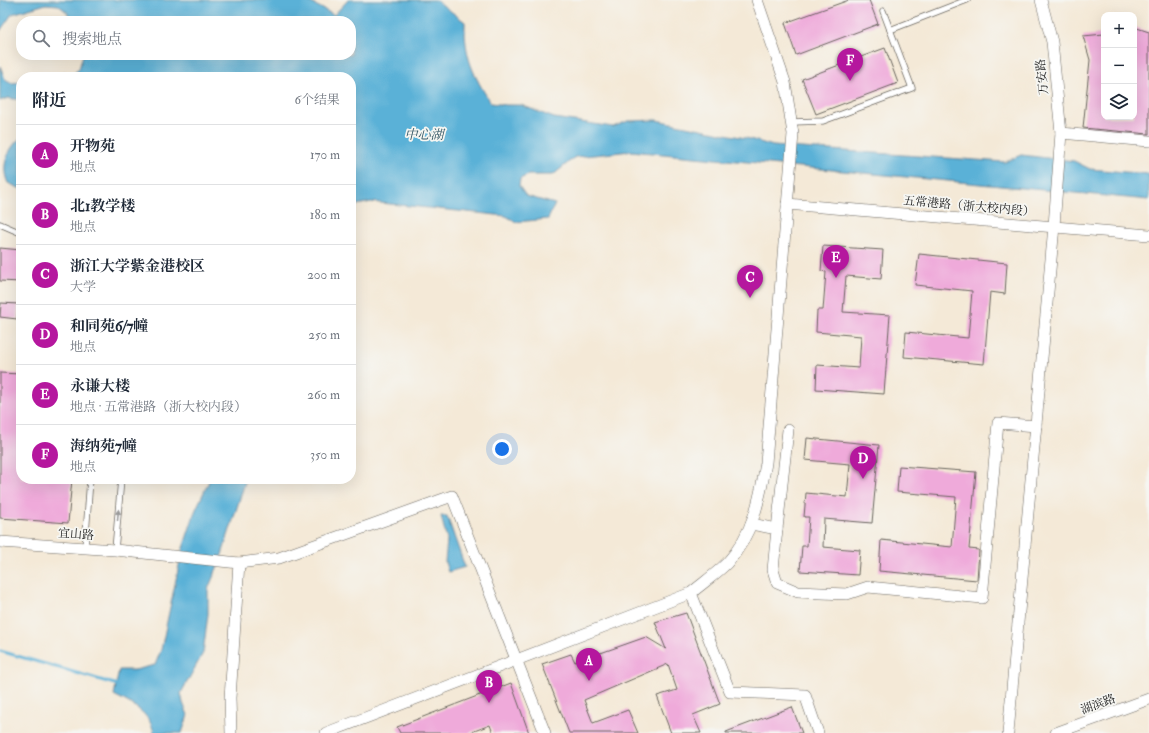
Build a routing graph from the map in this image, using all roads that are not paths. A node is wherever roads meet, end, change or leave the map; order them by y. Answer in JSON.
{"nodes":[{"id":1,"x":757,"y":0,"type":"edge"},
{"id":2,"x":967,"y":0,"type":"edge"},
{"id":3,"x":1041,"y":0,"type":"edge"},
{"id":4,"x":883,"y":11,"type":"dead end"},
{"id":5,"x":890,"y":30,"type":"junction"},
{"id":6,"x":792,"y":122,"type":"junction"},
{"id":7,"x":1061,"y":133,"type":"junction"},
{"id":8,"x":1149,"y":141,"type":"edge"},
{"id":9,"x":787,"y":204,"type":"junction"},
{"id":10,"x":0,"y":224,"type":"edge"},
{"id":11,"x":1054,"y":226,"type":"junction"},
{"id":12,"x":16,"y":230,"type":"edge"},
{"id":13,"x":1149,"y":235,"type":"edge"},
{"id":14,"x":1036,"y":426,"type":"junction"},
{"id":15,"x":788,"y":430,"type":"dead end"},
{"id":16,"x":90,"y":484,"type":"edge"},
{"id":17,"x":121,"y":484,"type":"edge"},
{"id":18,"x":752,"y":524,"type":"junction"},
{"id":19,"x":777,"y":528,"type":"junction"},
{"id":20,"x":0,"y":542,"type":"edge"},
{"id":21,"x":85,"y":548,"type":"junction"},
{"id":22,"x":115,"y":550,"type":"junction"},
{"id":23,"x":235,"y":562,"type":"junction"},
{"id":24,"x":691,"y":593,"type":"junction"},
{"id":25,"x":517,"y":660,"type":"junction"},
{"id":26,"x":1149,"y":699,"type":"edge"},
{"id":27,"x":231,"y":733,"type":"edge"},
{"id":28,"x":326,"y":733,"type":"edge"},
{"id":29,"x":545,"y":733,"type":"edge"},
{"id":30,"x":818,"y":733,"type":"edge"},
{"id":31,"x":1008,"y":733,"type":"edge"},
{"id":32,"x":1056,"y":733,"type":"edge"}],
"edges":[{"from":1,"to":6,"type":"street"},
{"from":2,"to":5,"type":"lane"},
{"from":3,"to":7,"type":"street","name":"万安路"},
{"from":4,"to":5,"type":"lane"},
{"from":5,"to":6,"type":"lane"},
{"from":6,"to":9,"type":"street"},
{"from":7,"to":8,"type":"street"},
{"from":7,"to":11,"type":"street","name":"万安路"},
{"from":9,"to":11,"type":"street","name":"五常港路（浙大校内段）"},
{"from":9,"to":18,"type":"street"},
{"from":10,"to":12,"type":"lane"},
{"from":11,"to":13,"type":"street","name":"五常港路（浙大校内段）"},
{"from":11,"to":14,"type":"street","name":"万安路"},
{"from":14,"to":19,"type":"street"},
{"from":14,"to":31,"type":"street","name":"万安路"},
{"from":15,"to":19,"type":"street"},
{"from":16,"to":21,"type":"lane"},
{"from":22,"to":17,"type":"lane","one_way":true},
{"from":18,"to":19,"type":"street"},
{"from":18,"to":24,"type":"street"},
{"from":20,"to":21,"type":"street","name":"宜山路"},
{"from":21,"to":22,"type":"street","name":"宜山路"},
{"from":22,"to":23,"type":"street","name":"宜山路"},
{"from":23,"to":25,"type":"street","name":"宜山路"},
{"from":23,"to":27,"type":"street"},
{"from":24,"to":25,"type":"street"},
{"from":24,"to":30,"type":"street"},
{"from":25,"to":28,"type":"street"},
{"from":25,"to":29,"type":"street"},
{"from":26,"to":32,"type":"street","name":"湖滨路"}]}
